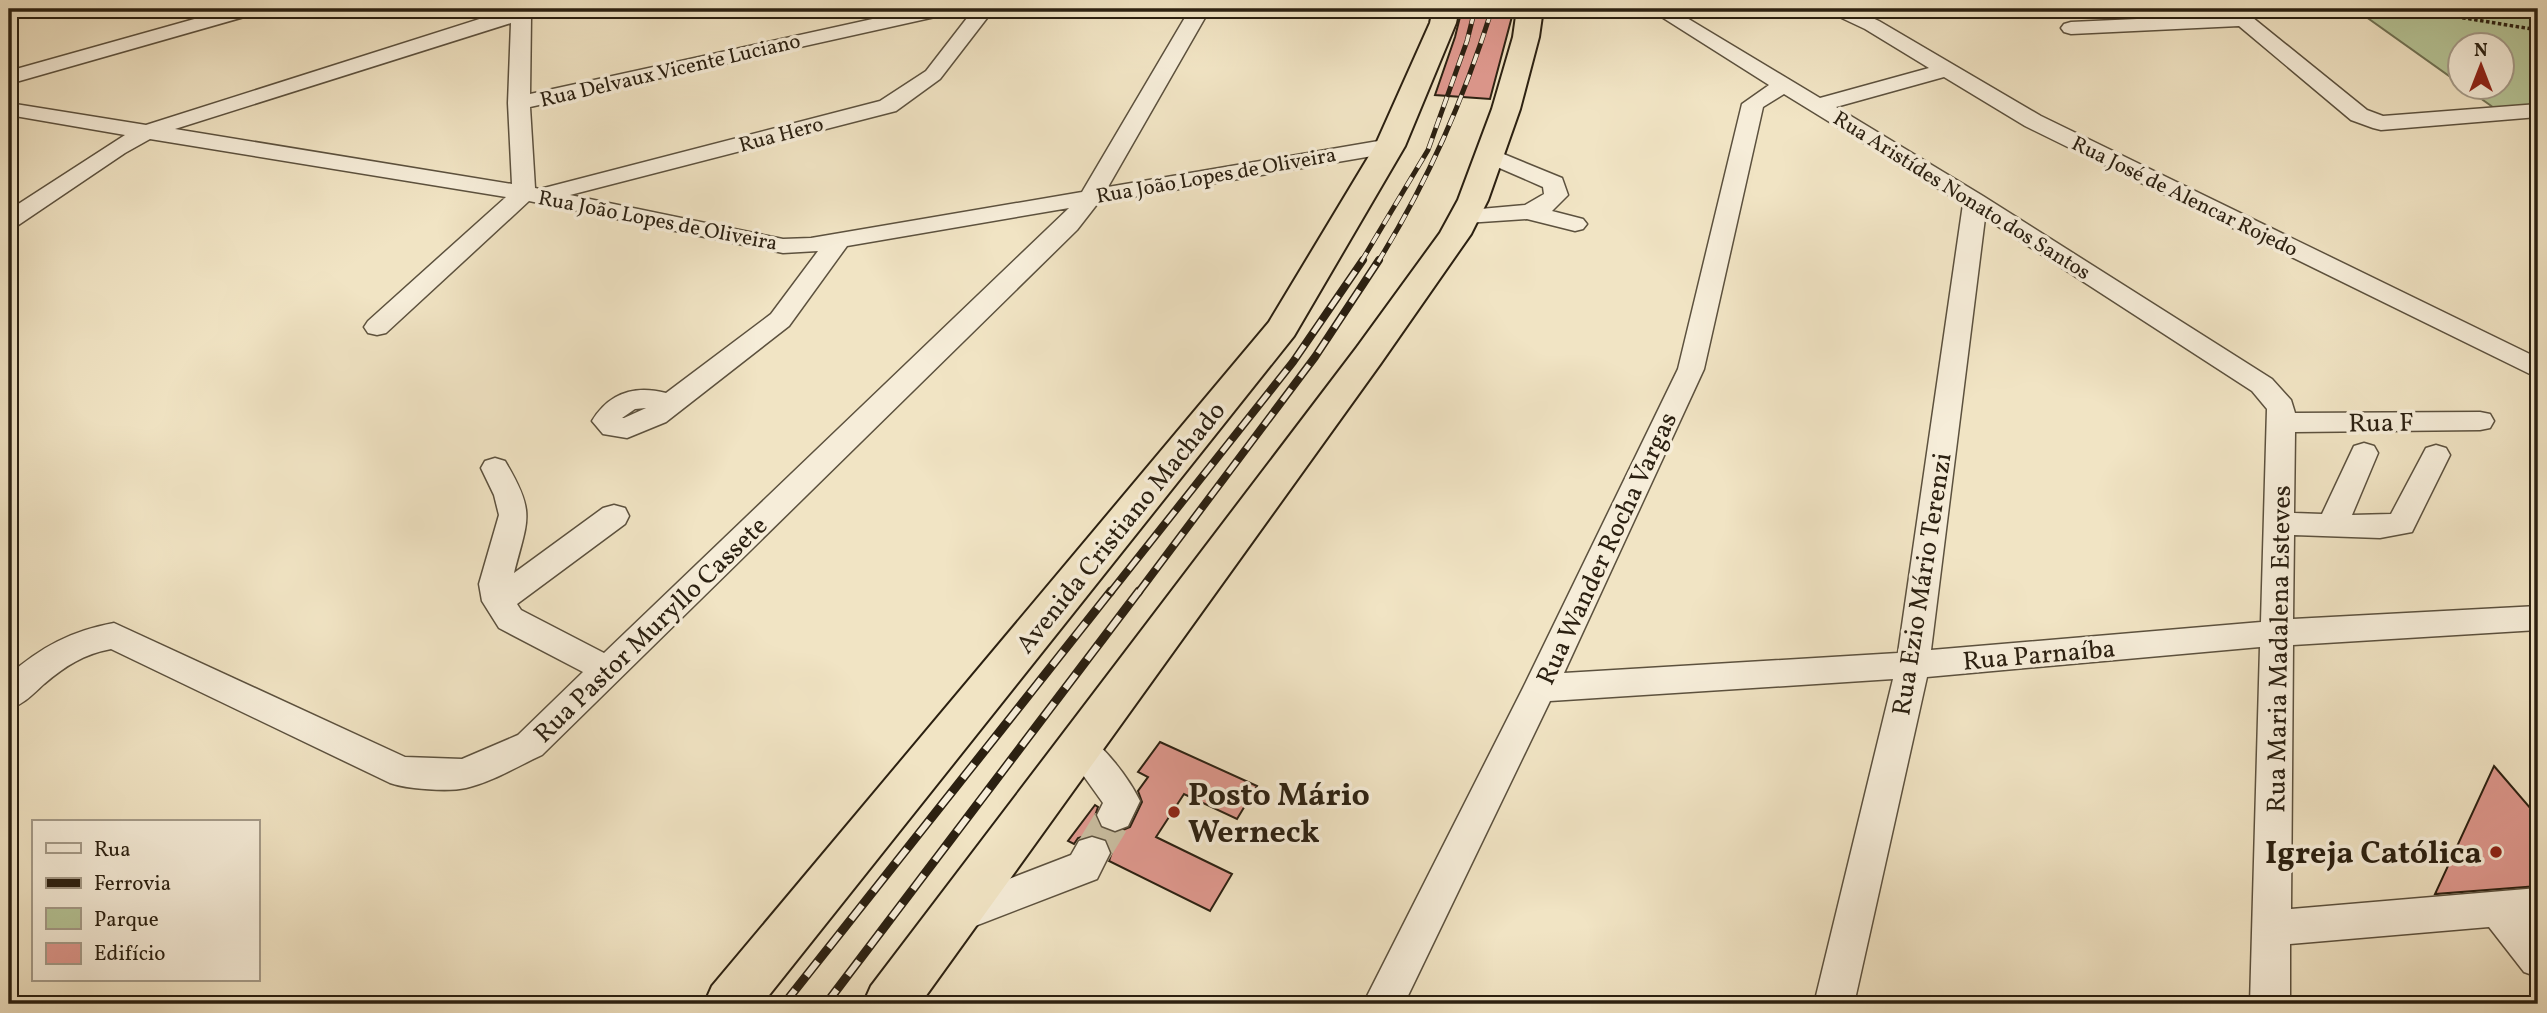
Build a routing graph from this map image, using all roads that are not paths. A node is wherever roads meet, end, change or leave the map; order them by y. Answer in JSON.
{"nodes":[{"id":1,"x":251,"y":9,"type":"edge"},
{"id":2,"x":944,"y":9,"type":"edge"},
{"id":3,"x":984,"y":9,"type":"edge"},
{"id":4,"x":1200,"y":9,"type":"edge"},
{"id":5,"x":1446,"y":9,"type":"edge"},
{"id":6,"x":1530,"y":9,"type":"edge"},
{"id":7,"x":1659,"y":9,"type":"edge"},
{"id":8,"x":1838,"y":9,"type":"edge"},
{"id":9,"x":526,"y":10,"type":"edge"},
{"id":10,"x":2236,"y":14,"type":"edge"},
{"id":11,"x":1875,"y":17,"type":"edge"},
{"id":12,"x":2071,"y":28,"type":"dead end"},
{"id":13,"x":1945,"y":70,"type":"junction"},
{"id":14,"x":9,"y":78,"type":"edge"},
{"id":15,"x":1785,"y":84,"type":"junction"},
{"id":16,"x":519,"y":103,"type":"junction"},
{"id":17,"x":1819,"y":105,"type":"junction"},
{"id":18,"x":9,"y":109,"type":"edge"},
{"id":19,"x":2538,"y":111,"type":"edge"},
{"id":20,"x":148,"y":131,"type":"junction"},
{"id":21,"x":1390,"y":146,"type":"junction"},
{"id":22,"x":1489,"y":156,"type":"junction"},
{"id":23,"x":532,"y":195,"type":"junction"},
{"id":24,"x":1091,"y":196,"type":"junction"},
{"id":25,"x":1975,"y":201,"type":"junction"},
{"id":26,"x":1528,"y":212,"type":"junction"},
{"id":27,"x":1466,"y":216,"type":"junction"},
{"id":28,"x":9,"y":221,"type":"edge"},
{"id":29,"x":1575,"y":225,"type":"dead end"},
{"id":30,"x":839,"y":240,"type":"junction"},
{"id":31,"x":377,"y":327,"type":"dead end"},
{"id":32,"x":2538,"y":369,"type":"edge"},
{"id":33,"x":2262,"y":385,"type":"joint"},
{"id":34,"x":670,"y":404,"type":"dead end"},
{"id":35,"x":2480,"y":421,"type":"dead end"},
{"id":36,"x":2282,"y":423,"type":"junction"},
{"id":37,"x":2364,"y":453,"type":"dead end"},
{"id":38,"x":2436,"y":455,"type":"dead end"},
{"id":39,"x":495,"y":468,"type":"dead end"},
{"id":40,"x":614,"y":516,"type":"dead end"},
{"id":41,"x":2279,"y":524,"type":"junction"},
{"id":42,"x":2332,"y":526,"type":"junction"},
{"id":43,"x":498,"y":601,"type":"junction"},
{"id":44,"x":2538,"y":618,"type":"edge"},
{"id":45,"x":2276,"y":634,"type":"junction"},
{"id":46,"x":1913,"y":665,"type":"junction"},
{"id":47,"x":608,"y":670,"type":"junction"},
{"id":48,"x":1539,"y":688,"type":"junction"},
{"id":49,"x":9,"y":695,"type":"edge"},
{"id":50,"x":1080,"y":747,"type":"junction"},
{"id":51,"x":1115,"y":815,"type":"tunnel mouth"},
{"id":52,"x":1092,"y":853,"type":"tunnel mouth"},
{"id":53,"x":2538,"y":905,"type":"edge"},
{"id":54,"x":2498,"y":908,"type":"junction"},
{"id":55,"x":954,"y":917,"type":"junction"},
{"id":56,"x":2273,"y":928,"type":"junction"},
{"id":57,"x":2538,"y":959,"type":"edge"},
{"id":58,"x":730,"y":1004,"type":"edge"},
{"id":59,"x":889,"y":1004,"type":"edge"},
{"id":60,"x":1383,"y":1004,"type":"edge"},
{"id":61,"x":1834,"y":1004,"type":"edge"},
{"id":62,"x":2270,"y":1004,"type":"edge"}],
"edges":[{"from":1,"to":14,"type":"street"},
{"from":2,"to":16,"type":"street","name":"Rua Delvaux Vicente Luciano"},
{"from":3,"to":23,"type":"street","name":"Rua Hero"},
{"from":4,"to":24,"type":"street","name":"Rua Pastor Muryllo Cassete"},
{"from":5,"to":21,"type":"highway","name":"Avenida Cristiano Machado"},
{"from":6,"to":22,"type":"highway"},
{"from":7,"to":15,"type":"street","name":"Rua Aristídes Nonato dos Santos"},
{"from":8,"to":11,"type":"street","name":"Rua José de Alencar Rojedo"},
{"from":9,"to":16,"type":"street"},
{"from":9,"to":20,"type":"street"},
{"from":10,"to":12,"type":"street"},
{"from":10,"to":19,"type":"street"},
{"from":11,"to":13,"type":"street","name":"Rua José de Alencar Rojedo"},
{"from":13,"to":17,"type":"street"},
{"from":13,"to":32,"type":"street","name":"Rua José de Alencar Rojedo"},
{"from":15,"to":17,"type":"street","name":"Rua Aristídes Nonato dos Santos"},
{"from":15,"to":48,"type":"street","name":"Rua Wander Rocha Vargas"},
{"from":16,"to":23,"type":"street"},
{"from":17,"to":25,"type":"street","name":"Rua Aristídes Nonato dos Santos"},
{"from":18,"to":20,"type":"street","name":"Rua João Lopes de Oliveira"},
{"from":20,"to":23,"type":"street","name":"Rua João Lopes de Oliveira"},
{"from":20,"to":28,"type":"street"},
{"from":21,"to":24,"type":"street","name":"Rua João Lopes de Oliveira"},
{"from":21,"to":58,"type":"highway","name":"Avenida Cristiano Machado"},
{"from":22,"to":26,"type":"street"},
{"from":22,"to":27,"type":"highway"},
{"from":23,"to":30,"type":"street","name":"Rua João Lopes de Oliveira"},
{"from":23,"to":31,"type":"street"},
{"from":24,"to":30,"type":"street","name":"Rua João Lopes de Oliveira"},
{"from":24,"to":47,"type":"street","name":"Rua Pastor Muryllo Cassete"},
{"from":25,"to":33,"type":"street","name":"Rua Aristídes Nonato dos Santos"},
{"from":25,"to":46,"type":"street","name":"Rua Ezio Mário Terenzi"},
{"from":26,"to":27,"type":"street"},
{"from":26,"to":29,"type":"street"},
{"from":27,"to":50,"type":"highway"},
{"from":30,"to":34,"type":"street"},
{"from":33,"to":36,"type":"street","name":"Rua Maria Madalena Esteves"},
{"from":35,"to":36,"type":"street","name":"Rua F"},
{"from":36,"to":41,"type":"street","name":"Rua Maria Madalena Esteves"},
{"from":37,"to":42,"type":"street"},
{"from":38,"to":42,"type":"street"},
{"from":39,"to":43,"type":"street"},
{"from":40,"to":43,"type":"street"},
{"from":41,"to":42,"type":"street"},
{"from":41,"to":45,"type":"street","name":"Rua Maria Madalena Esteves"},
{"from":43,"to":47,"type":"street"},
{"from":44,"to":45,"type":"street","name":"Rua Parnaíba"},
{"from":45,"to":46,"type":"street","name":"Rua Parnaíba"},
{"from":45,"to":56,"type":"street","name":"Rua Maria Madalena Esteves"},
{"from":46,"to":48,"type":"street","name":"Rua Parnaíba"},
{"from":46,"to":61,"type":"street","name":"Rua Ezio Mário Terenzi"},
{"from":47,"to":49,"type":"street","name":"Rua Pastor Muryllo Cassete"},
{"from":48,"to":60,"type":"street","name":"Rua Wander Rocha Vargas"},
{"from":50,"to":51,"type":"street"},
{"from":50,"to":55,"type":"highway"},
{"from":52,"to":55,"type":"street"},
{"from":53,"to":54,"type":"street"},
{"from":54,"to":56,"type":"street"},
{"from":54,"to":57,"type":"street"},
{"from":55,"to":59,"type":"highway"},
{"from":56,"to":62,"type":"street","name":"Rua Maria Madalena Esteves"}]}
